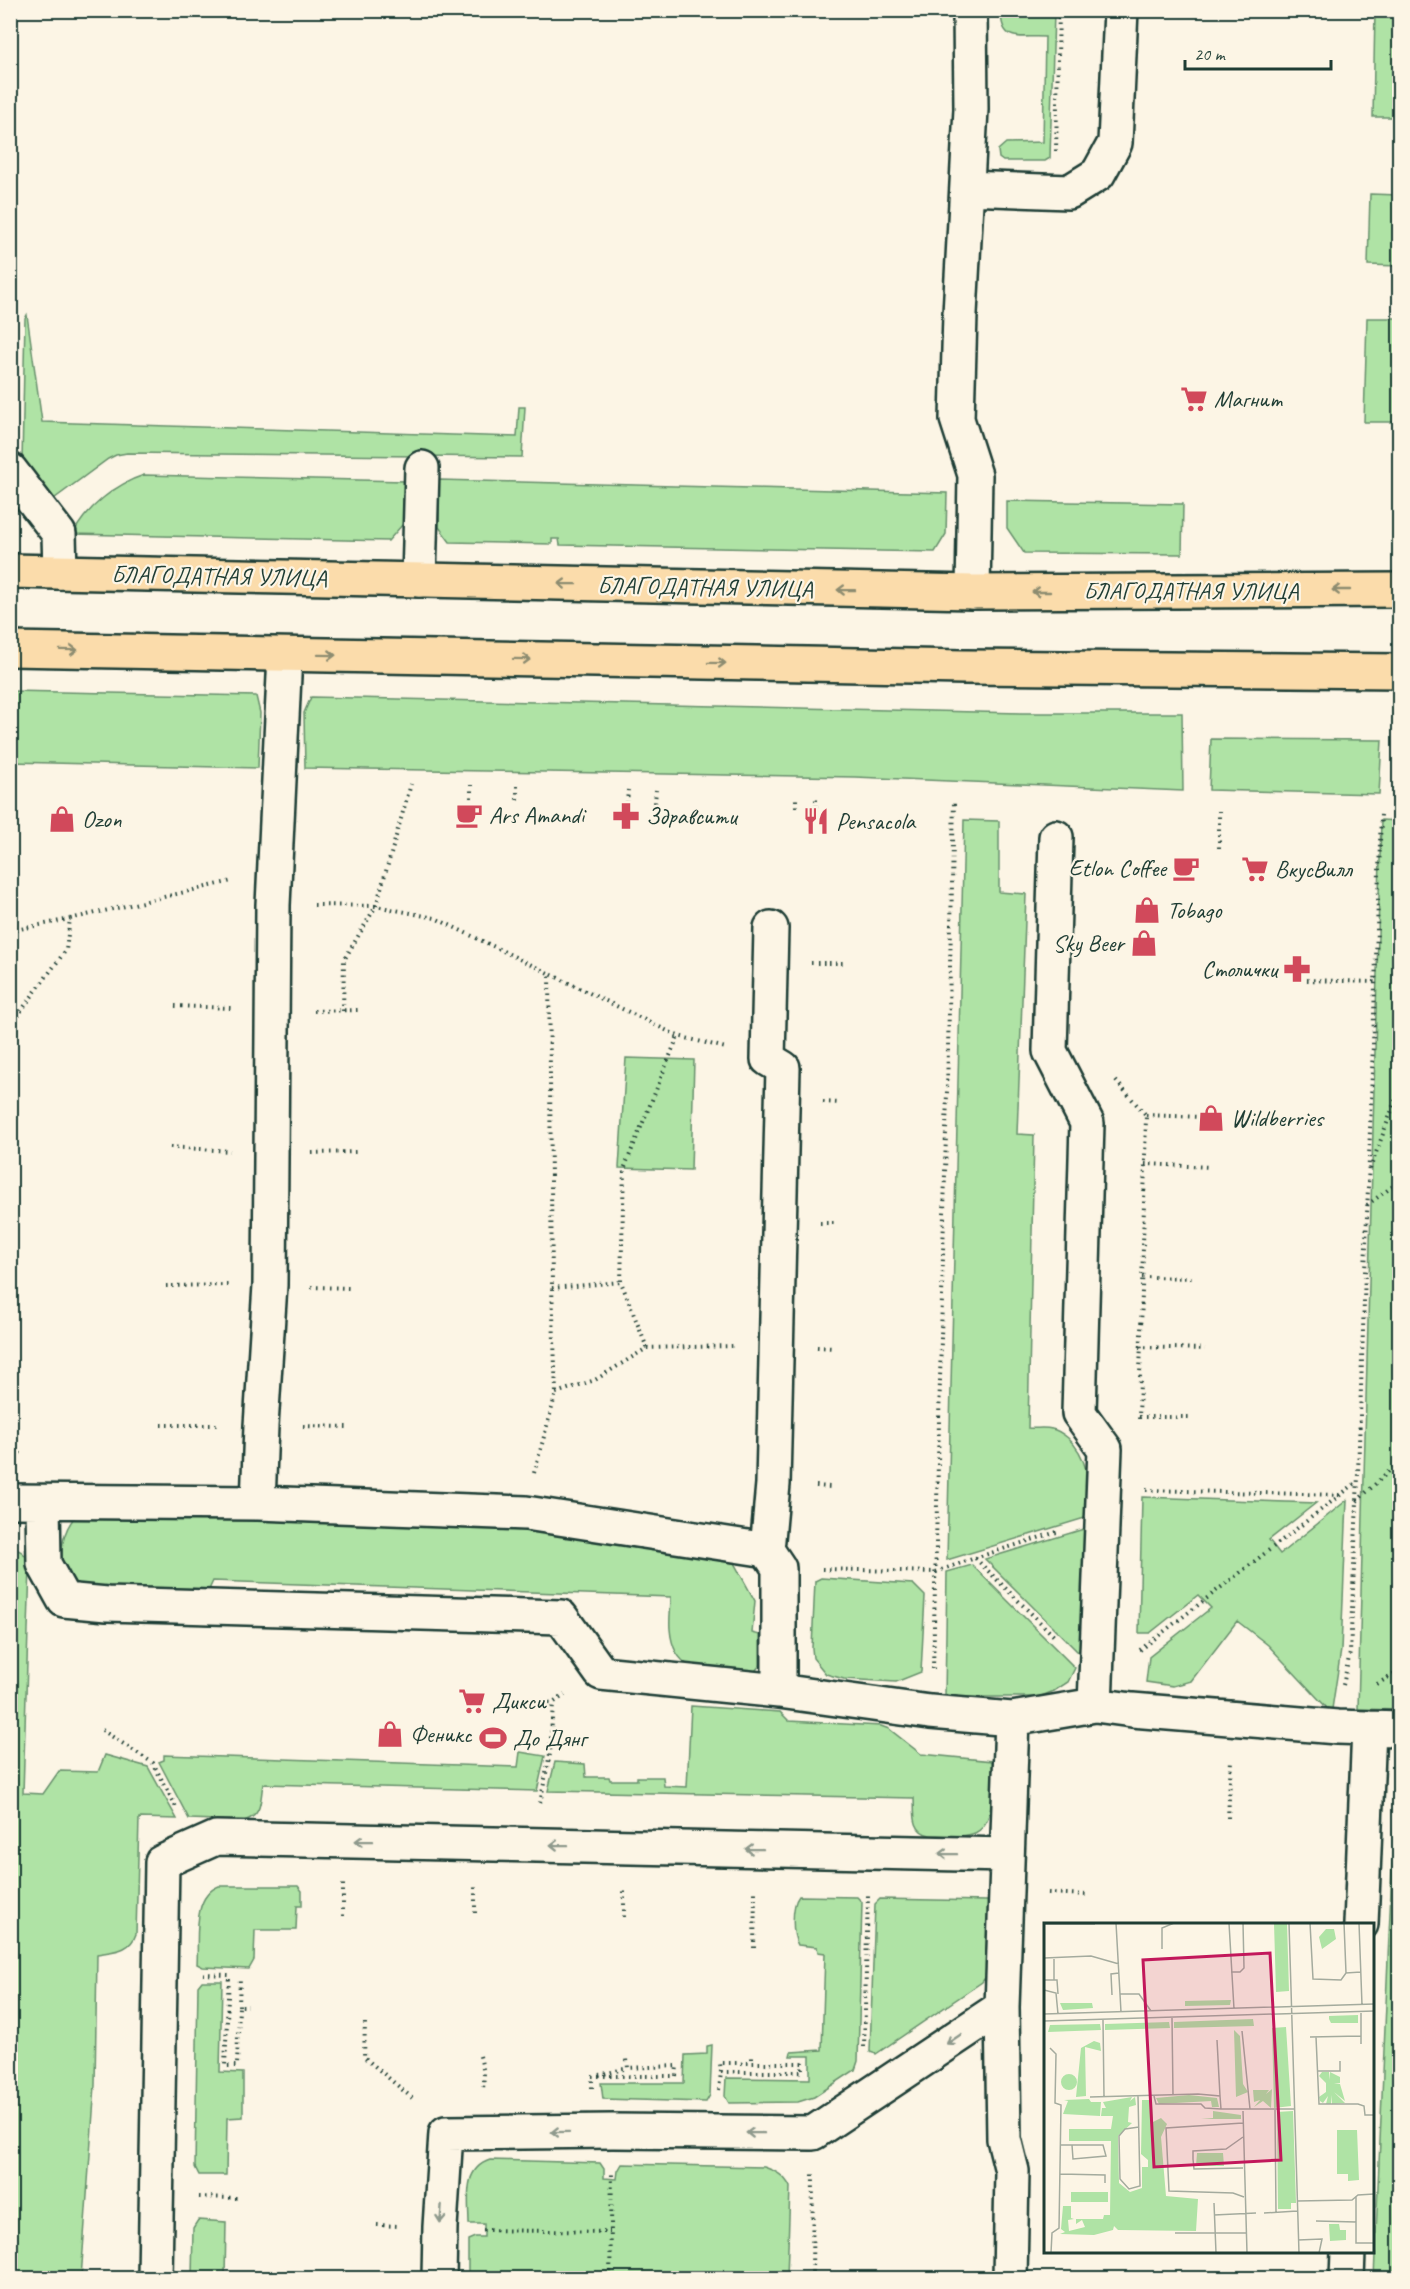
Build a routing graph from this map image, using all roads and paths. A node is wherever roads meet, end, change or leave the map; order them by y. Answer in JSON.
{"nodes":[{"id":1,"x":970,"y":10,"type":"edge"},
{"id":2,"x":1059,"y":10,"type":"edge"},
{"id":3,"x":1121,"y":10,"type":"edge"},
{"id":4,"x":1056,"y":156,"type":"dead end"},
{"id":5,"x":967,"y":188,"type":"junction"},
{"id":6,"x":422,"y":468,"type":"dead end"},
{"id":7,"x":10,"y":470,"type":"edge"},
{"id":8,"x":10,"y":571,"type":"edge"},
{"id":9,"x":60,"y":572,"type":"junction"},
{"id":10,"x":419,"y":580,"type":"junction"},
{"id":11,"x":1400,"y":590,"type":"edge"},
{"id":12,"x":974,"y":592,"type":"junction"},
{"id":13,"x":10,"y":649,"type":"edge"},
{"id":14,"x":285,"y":655,"type":"junction"},
{"id":15,"x":1400,"y":671,"type":"edge"},
{"id":16,"x":411,"y":784,"type":"dead end"},
{"id":17,"x":471,"y":785,"type":"dead end"},
{"id":18,"x":517,"y":786,"type":"dead end"},
{"id":19,"x":628,"y":790,"type":"dead end"},
{"id":20,"x":656,"y":790,"type":"dead end"},
{"id":21,"x":796,"y":795,"type":"dead end"},
{"id":22,"x":816,"y":795,"type":"dead end"},
{"id":23,"x":471,"y":798,"type":"dead end"},
{"id":24,"x":517,"y":800,"type":"dead end"},
{"id":25,"x":954,"y":801,"type":"dead end"},
{"id":26,"x":627,"y":802,"type":"dead end"},
{"id":27,"x":656,"y":803,"type":"dead end"},
{"id":28,"x":796,"y":807,"type":"dead end"},
{"id":29,"x":816,"y":807,"type":"dead end"},
{"id":30,"x":1219,"y":811,"type":"dead end"},
{"id":31,"x":1381,"y":814,"type":"dead end"},
{"id":32,"x":1056,"y":837,"type":"dead end"},
{"id":33,"x":1219,"y":848,"type":"dead end"},
{"id":34,"x":274,"y":872,"type":"junction"},
{"id":35,"x":312,"y":905,"type":"dead end"},
{"id":36,"x":376,"y":906,"type":"junction"},
{"id":37,"x":70,"y":919,"type":"junction"},
{"id":38,"x":771,"y":928,"type":"dead end"},
{"id":39,"x":10,"y":931,"type":"edge"},
{"id":40,"x":549,"y":972,"type":"junction"},
{"id":41,"x":1307,"y":980,"type":"dead end"},
{"id":42,"x":1375,"y":982,"type":"junction"},
{"id":43,"x":343,"y":1011,"type":"dead end"},
{"id":44,"x":10,"y":1026,"type":"edge"},
{"id":45,"x":678,"y":1036,"type":"junction"},
{"id":46,"x":735,"y":1050,"type":"dead end"},
{"id":47,"x":1400,"y":1088,"type":"edge"},
{"id":48,"x":1146,"y":1115,"type":"dead end"},
{"id":49,"x":1200,"y":1117,"type":"dead end"},
{"id":50,"x":1144,"y":1164,"type":"dead end"},
{"id":51,"x":1210,"y":1167,"type":"dead end"},
{"id":52,"x":1368,"y":1174,"type":"junction"},
{"id":53,"x":1400,"y":1181,"type":"edge"},
{"id":54,"x":1367,"y":1206,"type":"junction"},
{"id":55,"x":1142,"y":1277,"type":"dead end"},
{"id":56,"x":1195,"y":1278,"type":"dead end"},
{"id":57,"x":621,"y":1282,"type":"junction"},
{"id":58,"x":552,"y":1288,"type":"junction"},
{"id":59,"x":742,"y":1345,"type":"dead end"},
{"id":60,"x":1139,"y":1347,"type":"dead end"},
{"id":61,"x":647,"y":1348,"type":"junction"},
{"id":62,"x":1205,"y":1349,"type":"dead end"},
{"id":63,"x":556,"y":1393,"type":"junction"},
{"id":64,"x":1139,"y":1417,"type":"dead end"},
{"id":65,"x":1190,"y":1417,"type":"dead end"},
{"id":66,"x":1400,"y":1461,"type":"edge"},
{"id":67,"x":532,"y":1481,"type":"dead end"},
{"id":68,"x":1358,"y":1481,"type":"junction"},
{"id":69,"x":1136,"y":1489,"type":"dead end"},
{"id":70,"x":1340,"y":1495,"type":"junction"},
{"id":71,"x":10,"y":1502,"type":"edge"},
{"id":72,"x":1357,"y":1502,"type":"junction"},
{"id":73,"x":44,"y":1503,"type":"junction"},
{"id":74,"x":258,"y":1503,"type":"junction"},
{"id":75,"x":1103,"y":1518,"type":"junction"},
{"id":76,"x":975,"y":1558,"type":"junction"},
{"id":77,"x":773,"y":1559,"type":"junction"},
{"id":78,"x":936,"y":1572,"type":"junction"},
{"id":79,"x":1062,"y":1644,"type":"dead end"},
{"id":80,"x":1132,"y":1656,"type":"dead end"},
{"id":81,"x":779,"y":1691,"type":"junction"},
{"id":82,"x":553,"y":1703,"type":"dead end"},
{"id":83,"x":1095,"y":1705,"type":"junction"},
{"id":84,"x":930,"y":1712,"type":"junction"},
{"id":85,"x":1012,"y":1719,"type":"junction"},
{"id":86,"x":1337,"y":1727,"type":"junction"},
{"id":87,"x":1384,"y":1729,"type":"edge"},
{"id":88,"x":102,"y":1730,"type":"dead end"},
{"id":89,"x":1231,"y":1759,"type":"dead end"},
{"id":90,"x":1228,"y":1818,"type":"dead end"},
{"id":91,"x":530,"y":1844,"type":"junction"},
{"id":92,"x":200,"y":1845,"type":"junction"},
{"id":93,"x":1007,"y":1855,"type":"junction"},
{"id":94,"x":343,"y":1881,"type":"dead end"},
{"id":95,"x":475,"y":1886,"type":"dead end"},
{"id":96,"x":624,"y":1888,"type":"dead end"},
{"id":97,"x":755,"y":1890,"type":"dead end"},
{"id":98,"x":868,"y":1892,"type":"dead end"},
{"id":99,"x":475,"y":1913,"type":"dead end"},
{"id":100,"x":343,"y":1916,"type":"dead end"},
{"id":101,"x":624,"y":1917,"type":"dead end"},
{"id":102,"x":1361,"y":1923,"type":"edge"},
{"id":103,"x":754,"y":1948,"type":"dead end"},
{"id":104,"x":194,"y":1973,"type":"dead end"},
{"id":105,"x":240,"y":1976,"type":"dead end"},
{"id":106,"x":239,"y":2006,"type":"junction"},
{"id":107,"x":248,"y":2006,"type":"dead end"},
{"id":108,"x":1002,"y":2007,"type":"junction"},
{"id":109,"x":365,"y":2023,"type":"dead end"},
{"id":110,"x":752,"y":2055,"type":"dead end"},
{"id":111,"x":480,"y":2056,"type":"dead end"},
{"id":112,"x":864,"y":2057,"type":"dead end"},
{"id":113,"x":752,"y":2062,"type":"junction"},
{"id":114,"x":628,"y":2068,"type":"dead end"},
{"id":115,"x":721,"y":2072,"type":"junction"},
{"id":116,"x":483,"y":2073,"type":"dead end"},
{"id":117,"x":592,"y":2076,"type":"dead end"},
{"id":118,"x":718,"y":2094,"type":"dead end"},
{"id":119,"x":412,"y":2098,"type":"dead end"},
{"id":120,"x":813,"y":2133,"type":"junction"},
{"id":121,"x":189,"y":2197,"type":"dead end"},
{"id":122,"x":237,"y":2198,"type":"dead end"},
{"id":123,"x":377,"y":2225,"type":"dead end"},
{"id":124,"x":440,"y":2227,"type":"junction"},
{"id":125,"x":611,"y":2232,"type":"dead end"},
{"id":126,"x":1348,"y":2253,"type":"edge"},
{"id":127,"x":155,"y":2278,"type":"edge"},
{"id":128,"x":439,"y":2278,"type":"edge"},
{"id":129,"x":812,"y":2278,"type":"edge"},
{"id":130,"x":1010,"y":2278,"type":"edge"},
{"id":131,"x":1347,"y":2278,"type":"edge"}],
"edges":[{"from":1,"to":5,"type":"lane"},
{"from":2,"to":4,"type":"path"},
{"from":3,"to":5,"type":"lane"},
{"from":5,"to":12,"type":"lane"},
{"from":6,"to":10,"type":"lane"},
{"from":7,"to":9,"type":"lane"},
{"from":8,"to":9,"type":"main road","name":"БЛАГОДАТНАЯ УЛИЦА"},
{"from":9,"to":10,"type":"main road","name":"БЛАГОДАТНАЯ УЛИЦА"},
{"from":12,"to":10,"type":"main road","name":"БЛАГОДАТНАЯ УЛИЦА","one_way":true},
{"from":11,"to":12,"type":"main road","name":"БЛАГОДАТНАЯ УЛИЦА","one_way":true},
{"from":13,"to":14,"type":"main road","one_way":true},
{"from":14,"to":15,"type":"main road","one_way":true},
{"from":14,"to":34,"type":"lane"},
{"from":16,"to":36,"type":"path"},
{"from":17,"to":23,"type":"path"},
{"from":18,"to":24,"type":"path"},
{"from":19,"to":26,"type":"path"},
{"from":20,"to":27,"type":"path"},
{"from":21,"to":28,"type":"path"},
{"from":22,"to":29,"type":"path"},
{"from":25,"to":78,"type":"path"},
{"from":30,"to":33,"type":"path"},
{"from":31,"to":42,"type":"path"},
{"from":32,"to":75,"type":"lane"},
{"from":34,"to":37,"type":"path"},
{"from":34,"to":74,"type":"lane"},
{"from":35,"to":36,"type":"path"},
{"from":36,"to":40,"type":"path"},
{"from":36,"to":43,"type":"path"},
{"from":37,"to":39,"type":"path"},
{"from":37,"to":44,"type":"path"},
{"from":38,"to":77,"type":"lane"},
{"from":40,"to":45,"type":"path"},
{"from":40,"to":58,"type":"path"},
{"from":41,"to":42,"type":"path"},
{"from":42,"to":52,"type":"path"},
{"from":45,"to":46,"type":"path"},
{"from":45,"to":57,"type":"path"},
{"from":47,"to":52,"type":"path"},
{"from":48,"to":49,"type":"path"},
{"from":50,"to":51,"type":"path"},
{"from":52,"to":54,"type":"path"},
{"from":53,"to":54,"type":"path"},
{"from":54,"to":68,"type":"path"},
{"from":55,"to":56,"type":"path"},
{"from":57,"to":58,"type":"path"},
{"from":57,"to":61,"type":"path"},
{"from":58,"to":63,"type":"path"},
{"from":59,"to":61,"type":"path"},
{"from":60,"to":62,"type":"path"},
{"from":61,"to":63,"type":"path"},
{"from":63,"to":67,"type":"path"},
{"from":64,"to":65,"type":"path"},
{"from":66,"to":72,"type":"path"},
{"from":68,"to":70,"type":"path"},
{"from":68,"to":72,"type":"path"},
{"from":69,"to":70,"type":"path"},
{"from":70,"to":80,"type":"path"},
{"from":71,"to":73,"type":"lane"},
{"from":72,"to":86,"type":"path"},
{"from":73,"to":74,"type":"lane"},
{"from":73,"to":81,"type":"lane"},
{"from":74,"to":77,"type":"lane"},
{"from":75,"to":76,"type":"path"},
{"from":75,"to":83,"type":"lane"},
{"from":76,"to":78,"type":"path"},
{"from":76,"to":79,"type":"path"},
{"from":77,"to":78,"type":"path"},
{"from":77,"to":81,"type":"lane"},
{"from":78,"to":84,"type":"path"},
{"from":81,"to":84,"type":"lane"},
{"from":82,"to":91,"type":"path"},
{"from":83,"to":85,"type":"lane"},
{"from":83,"to":86,"type":"lane"},
{"from":84,"to":85,"type":"lane"},
{"from":85,"to":93,"type":"lane"},
{"from":86,"to":87,"type":"lane"},
{"from":87,"to":102,"type":"lane"},
{"from":88,"to":92,"type":"path"},
{"from":89,"to":90,"type":"path"},
{"from":91,"to":92,"type":"lane","one_way":true},
{"from":93,"to":91,"type":"lane","one_way":true},
{"from":92,"to":127,"type":"lane"},
{"from":93,"to":108,"type":"lane"},
{"from":94,"to":100,"type":"path"},
{"from":95,"to":99,"type":"path"},
{"from":96,"to":101,"type":"path"},
{"from":97,"to":103,"type":"path"},
{"from":98,"to":112,"type":"path"},
{"from":104,"to":106,"type":"path"},
{"from":105,"to":106,"type":"path"},
{"from":106,"to":107,"type":"path"},
{"from":108,"to":120,"type":"lane","one_way":true},
{"from":108,"to":130,"type":"lane"},
{"from":109,"to":119,"type":"path"},
{"from":110,"to":113,"type":"path"},
{"from":111,"to":116,"type":"path"},
{"from":113,"to":115,"type":"path"},
{"from":113,"to":115,"type":"path"},
{"from":114,"to":117,"type":"path"},
{"from":115,"to":118,"type":"path"},
{"from":120,"to":124,"type":"lane","one_way":true},
{"from":120,"to":129,"type":"path"},
{"from":121,"to":122,"type":"path"},
{"from":123,"to":124,"type":"path"},
{"from":124,"to":125,"type":"path"},
{"from":124,"to":128,"type":"lane"},
{"from":126,"to":131,"type":"lane"}]}
